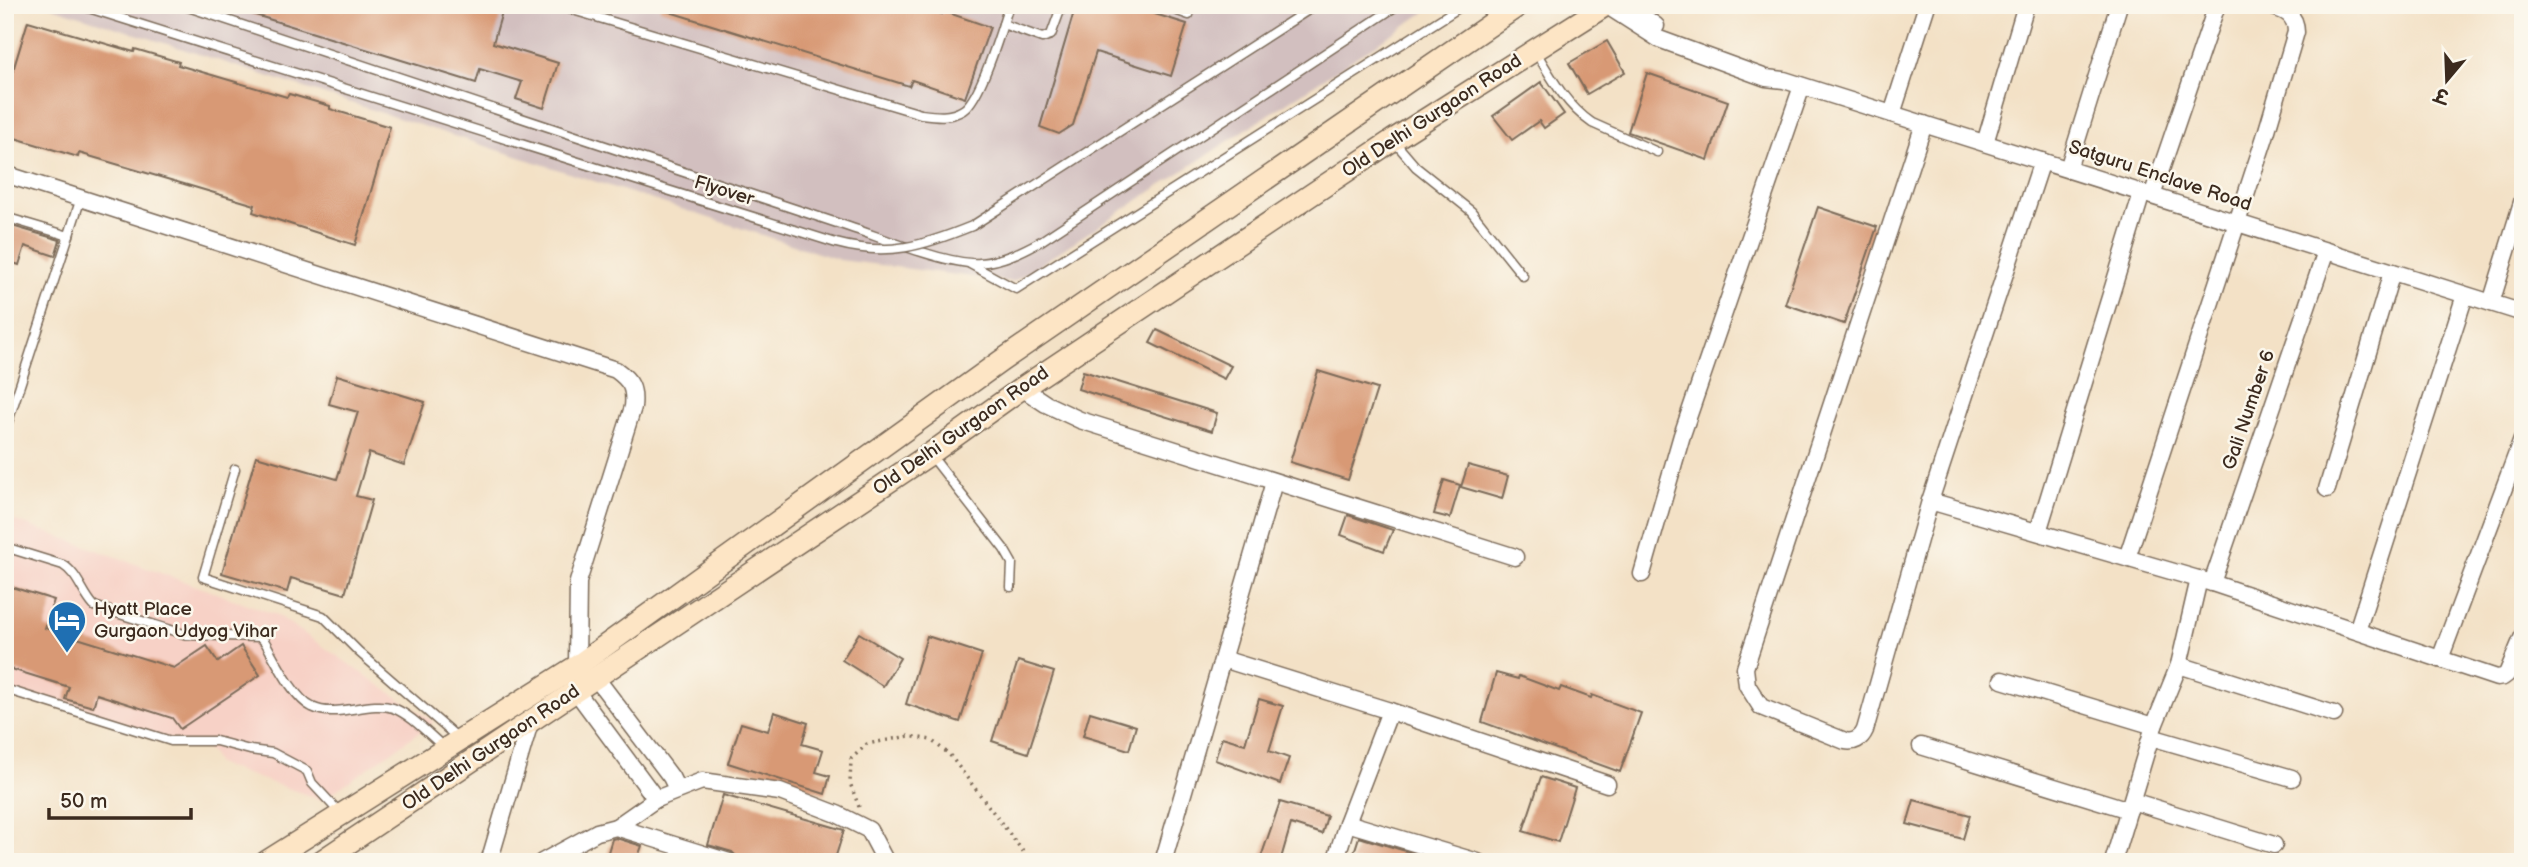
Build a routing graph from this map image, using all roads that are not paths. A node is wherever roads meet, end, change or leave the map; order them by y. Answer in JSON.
{"nodes":[{"id":1,"x":79,"y":5,"type":"edge"},
{"id":2,"x":182,"y":5,"type":"edge"},
{"id":3,"x":556,"y":5,"type":"edge"},
{"id":4,"x":1009,"y":5,"type":"edge"},
{"id":5,"x":1062,"y":5,"type":"edge"},
{"id":6,"x":1161,"y":5,"type":"edge"},
{"id":7,"x":1316,"y":5,"type":"edge"},
{"id":8,"x":1398,"y":5,"type":"edge"},
{"id":9,"x":1463,"y":5,"type":"edge"},
{"id":10,"x":1519,"y":5,"type":"edge"},
{"id":11,"x":1606,"y":5,"type":"edge"},
{"id":12,"x":1632,"y":5,"type":"edge"},
{"id":13,"x":1927,"y":5,"type":"edge"},
{"id":14,"x":2026,"y":5,"type":"edge"},
{"id":15,"x":2119,"y":5,"type":"edge"},
{"id":16,"x":2217,"y":5,"type":"edge"},
{"id":17,"x":2267,"y":5,"type":"edge"},
{"id":18,"x":1189,"y":15,"type":"dead end"},
{"id":19,"x":1003,"y":24,"type":"junction"},
{"id":20,"x":1534,"y":50,"type":"junction"},
{"id":21,"x":1784,"y":80,"type":"junction"},
{"id":22,"x":1802,"y":86,"type":"junction"},
{"id":23,"x":1892,"y":114,"type":"junction"},
{"id":24,"x":1924,"y":124,"type":"junction"},
{"id":25,"x":1393,"y":140,"type":"junction"},
{"id":26,"x":1985,"y":143,"type":"junction"},
{"id":27,"x":1657,"y":152,"type":"dead end"},
{"id":28,"x":2042,"y":161,"type":"junction"},
{"id":29,"x":2068,"y":169,"type":"junction"},
{"id":30,"x":5,"y":174,"type":"edge"},
{"id":31,"x":2147,"y":194,"type":"junction"},
{"id":32,"x":81,"y":198,"type":"junction"},
{"id":33,"x":2523,"y":199,"type":"edge"},
{"id":34,"x":5,"y":217,"type":"edge"},
{"id":35,"x":2237,"y":223,"type":"junction"},
{"id":36,"x":69,"y":236,"type":"junction"},
{"id":37,"x":2326,"y":251,"type":"junction"},
{"id":38,"x":967,"y":263,"type":"junction"},
{"id":39,"x":2392,"y":272,"type":"junction"},
{"id":40,"x":1523,"y":276,"type":"dead end"},
{"id":41,"x":2466,"y":295,"type":"junction"},
{"id":42,"x":2491,"y":303,"type":"junction"},
{"id":43,"x":2523,"y":313,"type":"edge"},
{"id":44,"x":1022,"y":388,"type":"junction"},
{"id":45,"x":950,"y":398,"type":"junction"},
{"id":46,"x":970,"y":425,"type":"junction"},
{"id":47,"x":5,"y":431,"type":"edge"},
{"id":48,"x":2523,"y":437,"type":"edge"},
{"id":49,"x":930,"y":454,"type":"junction"},
{"id":50,"x":235,"y":469,"type":"dead end"},
{"id":51,"x":1275,"y":482,"type":"junction"},
{"id":52,"x":2327,"y":489,"type":"dead end"},
{"id":53,"x":1930,"y":501,"type":"junction"},
{"id":54,"x":2038,"y":532,"type":"junction"},
{"id":55,"x":5,"y":547,"type":"edge"},
{"id":56,"x":1515,"y":557,"type":"dead end"},
{"id":57,"x":2127,"y":558,"type":"junction"},
{"id":58,"x":1642,"y":574,"type":"dead end"},
{"id":59,"x":2205,"y":581,"type":"junction"},
{"id":60,"x":1011,"y":587,"type":"dead end"},
{"id":61,"x":2357,"y":631,"type":"junction"},
{"id":62,"x":2523,"y":636,"type":"edge"},
{"id":63,"x":1223,"y":659,"type":"junction"},
{"id":64,"x":2440,"y":659,"type":"junction"},
{"id":65,"x":578,"y":666,"type":"junction"},
{"id":66,"x":2179,"y":666,"type":"junction"},
{"id":67,"x":596,"y":678,"type":"junction"},
{"id":68,"x":2002,"y":680,"type":"dead end"},
{"id":69,"x":5,"y":689,"type":"edge"},
{"id":70,"x":576,"y":691,"type":"junction"},
{"id":71,"x":1390,"y":711,"type":"junction"},
{"id":72,"x":2334,"y":714,"type":"dead end"},
{"id":73,"x":531,"y":719,"type":"junction"},
{"id":74,"x":2153,"y":732,"type":"junction"},
{"id":75,"x":453,"y":745,"type":"junction"},
{"id":76,"x":1921,"y":746,"type":"dead end"},
{"id":77,"x":2292,"y":778,"type":"dead end"},
{"id":78,"x":1607,"y":784,"type":"dead end"},
{"id":79,"x":677,"y":789,"type":"junction"},
{"id":80,"x":656,"y":799,"type":"junction"},
{"id":81,"x":2130,"y":805,"type":"junction"},
{"id":82,"x":341,"y":814,"type":"junction"},
{"id":83,"x":1347,"y":823,"type":"junction"},
{"id":84,"x":616,"y":827,"type":"junction"},
{"id":85,"x":2274,"y":845,"type":"dead end"},
{"id":86,"x":330,"y":858,"type":"edge"},
{"id":87,"x":266,"y":862,"type":"edge"},
{"id":88,"x":489,"y":862,"type":"edge"},
{"id":89,"x":542,"y":862,"type":"edge"},
{"id":90,"x":729,"y":862,"type":"edge"},
{"id":91,"x":886,"y":862,"type":"edge"},
{"id":92,"x":1163,"y":862,"type":"edge"},
{"id":93,"x":1335,"y":862,"type":"edge"},
{"id":94,"x":1478,"y":862,"type":"edge"},
{"id":95,"x":2113,"y":862,"type":"edge"}],
"edges":[{"from":1,"to":7,"type":"lane","name":"Flyover","bridge":true},
{"from":2,"to":38,"type":"lane"},
{"from":3,"to":19,"type":"lane"},
{"from":4,"to":19,"type":"lane"},
{"from":5,"to":19,"type":"lane"},
{"from":6,"to":18,"type":"lane"},
{"from":8,"to":38,"type":"lane"},
{"from":9,"to":38,"type":"lane"},
{"from":10,"to":45,"type":"main road","name":"Old Delhi Gurgaon Road"},
{"from":11,"to":20,"type":"main road","name":"Old Delhi Gurgaon Road"},
{"from":11,"to":21,"type":"street","name":"Satguru Enclave Road"},
{"from":12,"to":21,"type":"street","name":"Satguru Enclave Road"},
{"from":13,"to":23,"type":"street"},
{"from":14,"to":26,"type":"street"},
{"from":15,"to":29,"type":"street"},
{"from":16,"to":31,"type":"street"},
{"from":17,"to":35,"type":"street"},
{"from":20,"to":25,"type":"main road","name":"Old Delhi Gurgaon Road"},
{"from":20,"to":27,"type":"lane"},
{"from":21,"to":22,"type":"street","name":"Satguru Enclave Road"},
{"from":22,"to":23,"type":"street","name":"Satguru Enclave Road"},
{"from":22,"to":58,"type":"street"},
{"from":23,"to":24,"type":"street","name":"Satguru Enclave Road"},
{"from":24,"to":26,"type":"street","name":"Satguru Enclave Road"},
{"from":24,"to":53,"type":"street"},
{"from":25,"to":40,"type":"lane"},
{"from":25,"to":44,"type":"main road","name":"Old Delhi Gurgaon Road"},
{"from":26,"to":28,"type":"street","name":"Satguru Enclave Road"},
{"from":28,"to":29,"type":"street","name":"Satguru Enclave Road"},
{"from":28,"to":53,"type":"street"},
{"from":29,"to":31,"type":"street","name":"Satguru Enclave Road"},
{"from":30,"to":32,"type":"street"},
{"from":31,"to":35,"type":"street","name":"Satguru Enclave Road"},
{"from":31,"to":54,"type":"street"},
{"from":32,"to":36,"type":"lane"},
{"from":32,"to":65,"type":"street"},
{"from":33,"to":42,"type":"street"},
{"from":34,"to":36,"type":"lane"},
{"from":35,"to":37,"type":"street","name":"Satguru Enclave Road"},
{"from":35,"to":57,"type":"street"},
{"from":36,"to":47,"type":"lane"},
{"from":37,"to":39,"type":"street","name":"Satguru Enclave Road"},
{"from":37,"to":59,"type":"street","name":"Gali Number 6"},
{"from":39,"to":41,"type":"street","name":"Satguru Enclave Road"},
{"from":39,"to":52,"type":"street"},
{"from":41,"to":42,"type":"street","name":"Satguru Enclave Road"},
{"from":41,"to":61,"type":"street"},
{"from":42,"to":43,"type":"street","name":"Satguru Enclave Road"},
{"from":44,"to":46,"type":"main road","name":"Old Delhi Gurgaon Road"},
{"from":44,"to":51,"type":"street"},
{"from":45,"to":46,"type":"main road"},
{"from":45,"to":65,"type":"main road","name":"Old Delhi Gurgaon Road"},
{"from":46,"to":49,"type":"main road","name":"Old Delhi Gurgaon Road"},
{"from":48,"to":64,"type":"street"},
{"from":49,"to":60,"type":"lane"},
{"from":49,"to":67,"type":"main road","name":"Old Delhi Gurgaon Road"},
{"from":50,"to":75,"type":"lane"},
{"from":51,"to":56,"type":"street"},
{"from":51,"to":63,"type":"street"},
{"from":53,"to":54,"type":"street"},
{"from":54,"to":57,"type":"street"},
{"from":55,"to":75,"type":"lane"},
{"from":57,"to":59,"type":"street"},
{"from":59,"to":61,"type":"street"},
{"from":59,"to":66,"type":"street","name":"Gali Number 6"},
{"from":61,"to":64,"type":"street"},
{"from":62,"to":64,"type":"street"},
{"from":63,"to":71,"type":"street"},
{"from":63,"to":92,"type":"street"},
{"from":65,"to":75,"type":"main road","name":"Old Delhi Gurgaon Road"},
{"from":66,"to":72,"type":"street"},
{"from":66,"to":74,"type":"street","name":"Gali Number 6"},
{"from":67,"to":70,"type":"main road","name":"Old Delhi Gurgaon Road"},
{"from":67,"to":79,"type":"street"},
{"from":68,"to":74,"type":"street"},
{"from":69,"to":82,"type":"lane"},
{"from":70,"to":73,"type":"main road","name":"Old Delhi Gurgaon Road"},
{"from":70,"to":80,"type":"street"},
{"from":71,"to":78,"type":"street"},
{"from":71,"to":83,"type":"street"},
{"from":73,"to":86,"type":"main road","name":"Old Delhi Gurgaon Road"},
{"from":73,"to":88,"type":"street"},
{"from":74,"to":77,"type":"street"},
{"from":74,"to":81,"type":"street","name":"Gali Number 6"},
{"from":75,"to":82,"type":"main road","name":"Old Delhi Gurgaon Road"},
{"from":76,"to":81,"type":"street"},
{"from":79,"to":80,"type":"street"},
{"from":79,"to":91,"type":"street"},
{"from":80,"to":84,"type":"street"},
{"from":81,"to":85,"type":"street"},
{"from":81,"to":95,"type":"street","name":"Gali Number 6"},
{"from":82,"to":87,"type":"main road","name":"Old Delhi Gurgaon Road"},
{"from":83,"to":93,"type":"street"},
{"from":83,"to":94,"type":"street"},
{"from":84,"to":89,"type":"street"},
{"from":84,"to":90,"type":"street"}]}
